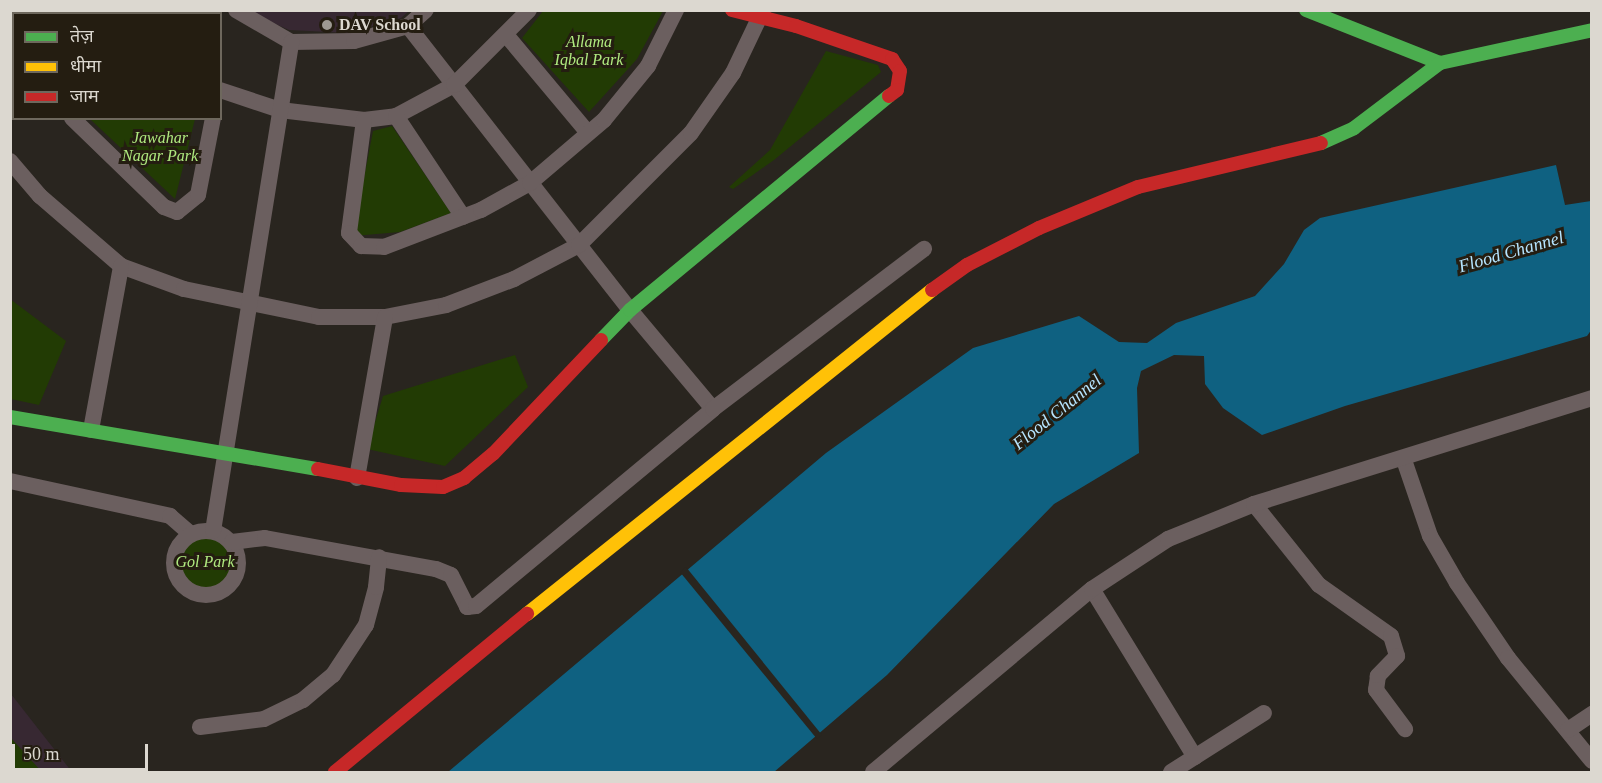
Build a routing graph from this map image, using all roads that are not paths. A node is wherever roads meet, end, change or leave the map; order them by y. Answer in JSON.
{"nodes":[{"id":1,"x":236,"y":10,"type":"edge"},
{"id":2,"x":426,"y":10,"type":"edge"},
{"id":3,"x":529,"y":10,"type":"edge"},
{"id":4,"x":676,"y":10,"type":"edge"},
{"id":5,"x":732,"y":10,"type":"edge"},
{"id":6,"x":1306,"y":10,"type":"edge"},
{"id":7,"x":762,"y":14,"type":"edge"},
{"id":8,"x":408,"y":26,"type":"junction"},
{"id":9,"x":1592,"y":30,"type":"edge"},
{"id":10,"x":507,"y":36,"type":"junction"},
{"id":11,"x":291,"y":42,"type":"junction"},
{"id":12,"x":1440,"y":63,"type":"junction"},
{"id":13,"x":454,"y":85,"type":"junction"},
{"id":14,"x":222,"y":91,"type":"edge"},
{"id":15,"x":280,"y":110,"type":"junction"},
{"id":16,"x":396,"y":116,"type":"junction"},
{"id":17,"x":74,"y":120,"type":"edge"},
{"id":18,"x":213,"y":120,"type":"edge"},
{"id":19,"x":364,"y":120,"type":"junction"},
{"id":20,"x":588,"y":133,"type":"junction"},
{"id":21,"x":10,"y":161,"type":"edge"},
{"id":22,"x":530,"y":183,"type":"junction"},
{"id":23,"x":464,"y":217,"type":"junction"},
{"id":24,"x":579,"y":245,"type":"junction"},
{"id":25,"x":924,"y":249,"type":"dead end"},
{"id":26,"x":121,"y":266,"type":"junction"},
{"id":27,"x":252,"y":306,"type":"junction"},
{"id":28,"x":630,"y":310,"type":"junction"},
{"id":29,"x":385,"y":317,"type":"junction"},
{"id":30,"x":1592,"y":398,"type":"edge"},
{"id":31,"x":713,"y":409,"type":"junction"},
{"id":32,"x":10,"y":417,"type":"edge"},
{"id":33,"x":91,"y":430,"type":"junction"},
{"id":34,"x":225,"y":451,"type":"junction"},
{"id":35,"x":1404,"y":460,"type":"junction"},
{"id":36,"x":357,"y":478,"type":"junction"},
{"id":37,"x":10,"y":481,"type":"edge"},
{"id":38,"x":1254,"y":504,"type":"junction"},
{"id":39,"x":213,"y":531,"type":"junction"},
{"id":40,"x":190,"y":534,"type":"junction"},
{"id":41,"x":232,"y":542,"type":"junction"},
{"id":42,"x":379,"y":558,"type":"junction"},
{"id":43,"x":1092,"y":589,"type":"junction"},
{"id":44,"x":1264,"y":713,"type":"dead end"},
{"id":45,"x":1592,"y":714,"type":"edge"},
{"id":46,"x":200,"y":727,"type":"dead end"},
{"id":47,"x":1405,"y":729,"type":"dead end"},
{"id":48,"x":1568,"y":730,"type":"junction"},
{"id":49,"x":1195,"y":757,"type":"junction"},
{"id":50,"x":1592,"y":761,"type":"edge"},
{"id":51,"x":335,"y":772,"type":"edge"},
{"id":52,"x":873,"y":772,"type":"edge"},
{"id":53,"x":1171,"y":772,"type":"edge"}],
"edges":[{"from":1,"to":11,"type":"street"},
{"from":2,"to":8,"type":"street"},
{"from":3,"to":10,"type":"street"},
{"from":4,"to":20,"type":"street"},
{"from":5,"to":7,"type":"main road"},
{"from":6,"to":12,"type":"main road"},
{"from":7,"to":24,"type":"street"},
{"from":7,"to":28,"type":"main road"},
{"from":8,"to":11,"type":"street"},
{"from":8,"to":13,"type":"street"},
{"from":9,"to":12,"type":"main road"},
{"from":10,"to":13,"type":"street"},
{"from":10,"to":20,"type":"street"},
{"from":11,"to":15,"type":"street"},
{"from":12,"to":51,"type":"main road"},
{"from":13,"to":16,"type":"street"},
{"from":13,"to":22,"type":"street"},
{"from":14,"to":15,"type":"street"},
{"from":15,"to":19,"type":"street"},
{"from":15,"to":27,"type":"street"},
{"from":16,"to":19,"type":"street"},
{"from":16,"to":23,"type":"street"},
{"from":17,"to":18,"type":"street"},
{"from":19,"to":23,"type":"street"},
{"from":20,"to":22,"type":"street"},
{"from":21,"to":26,"type":"street"},
{"from":22,"to":23,"type":"street"},
{"from":22,"to":24,"type":"street"},
{"from":24,"to":28,"type":"street"},
{"from":24,"to":29,"type":"street"},
{"from":25,"to":31,"type":"street"},
{"from":26,"to":27,"type":"street"},
{"from":26,"to":33,"type":"street"},
{"from":27,"to":29,"type":"street"},
{"from":27,"to":34,"type":"street"},
{"from":28,"to":31,"type":"street"},
{"from":28,"to":36,"type":"main road"},
{"from":29,"to":36,"type":"street"},
{"from":30,"to":35,"type":"street"},
{"from":31,"to":42,"type":"street"},
{"from":32,"to":33,"type":"main road"},
{"from":33,"to":34,"type":"main road"},
{"from":34,"to":36,"type":"main road"},
{"from":34,"to":39,"type":"street"},
{"from":35,"to":38,"type":"street"},
{"from":35,"to":48,"type":"street"},
{"from":37,"to":40,"type":"street"},
{"from":38,"to":43,"type":"street"},
{"from":38,"to":47,"type":"street"},
{"from":39,"to":40,"type":"street"},
{"from":39,"to":41,"type":"street"},
{"from":40,"to":41,"type":"street"},
{"from":41,"to":42,"type":"street"},
{"from":42,"to":46,"type":"street"},
{"from":43,"to":49,"type":"street"},
{"from":43,"to":52,"type":"street"},
{"from":44,"to":49,"type":"street"},
{"from":45,"to":48,"type":"street"},
{"from":48,"to":50,"type":"street"},
{"from":49,"to":53,"type":"street"}]}
